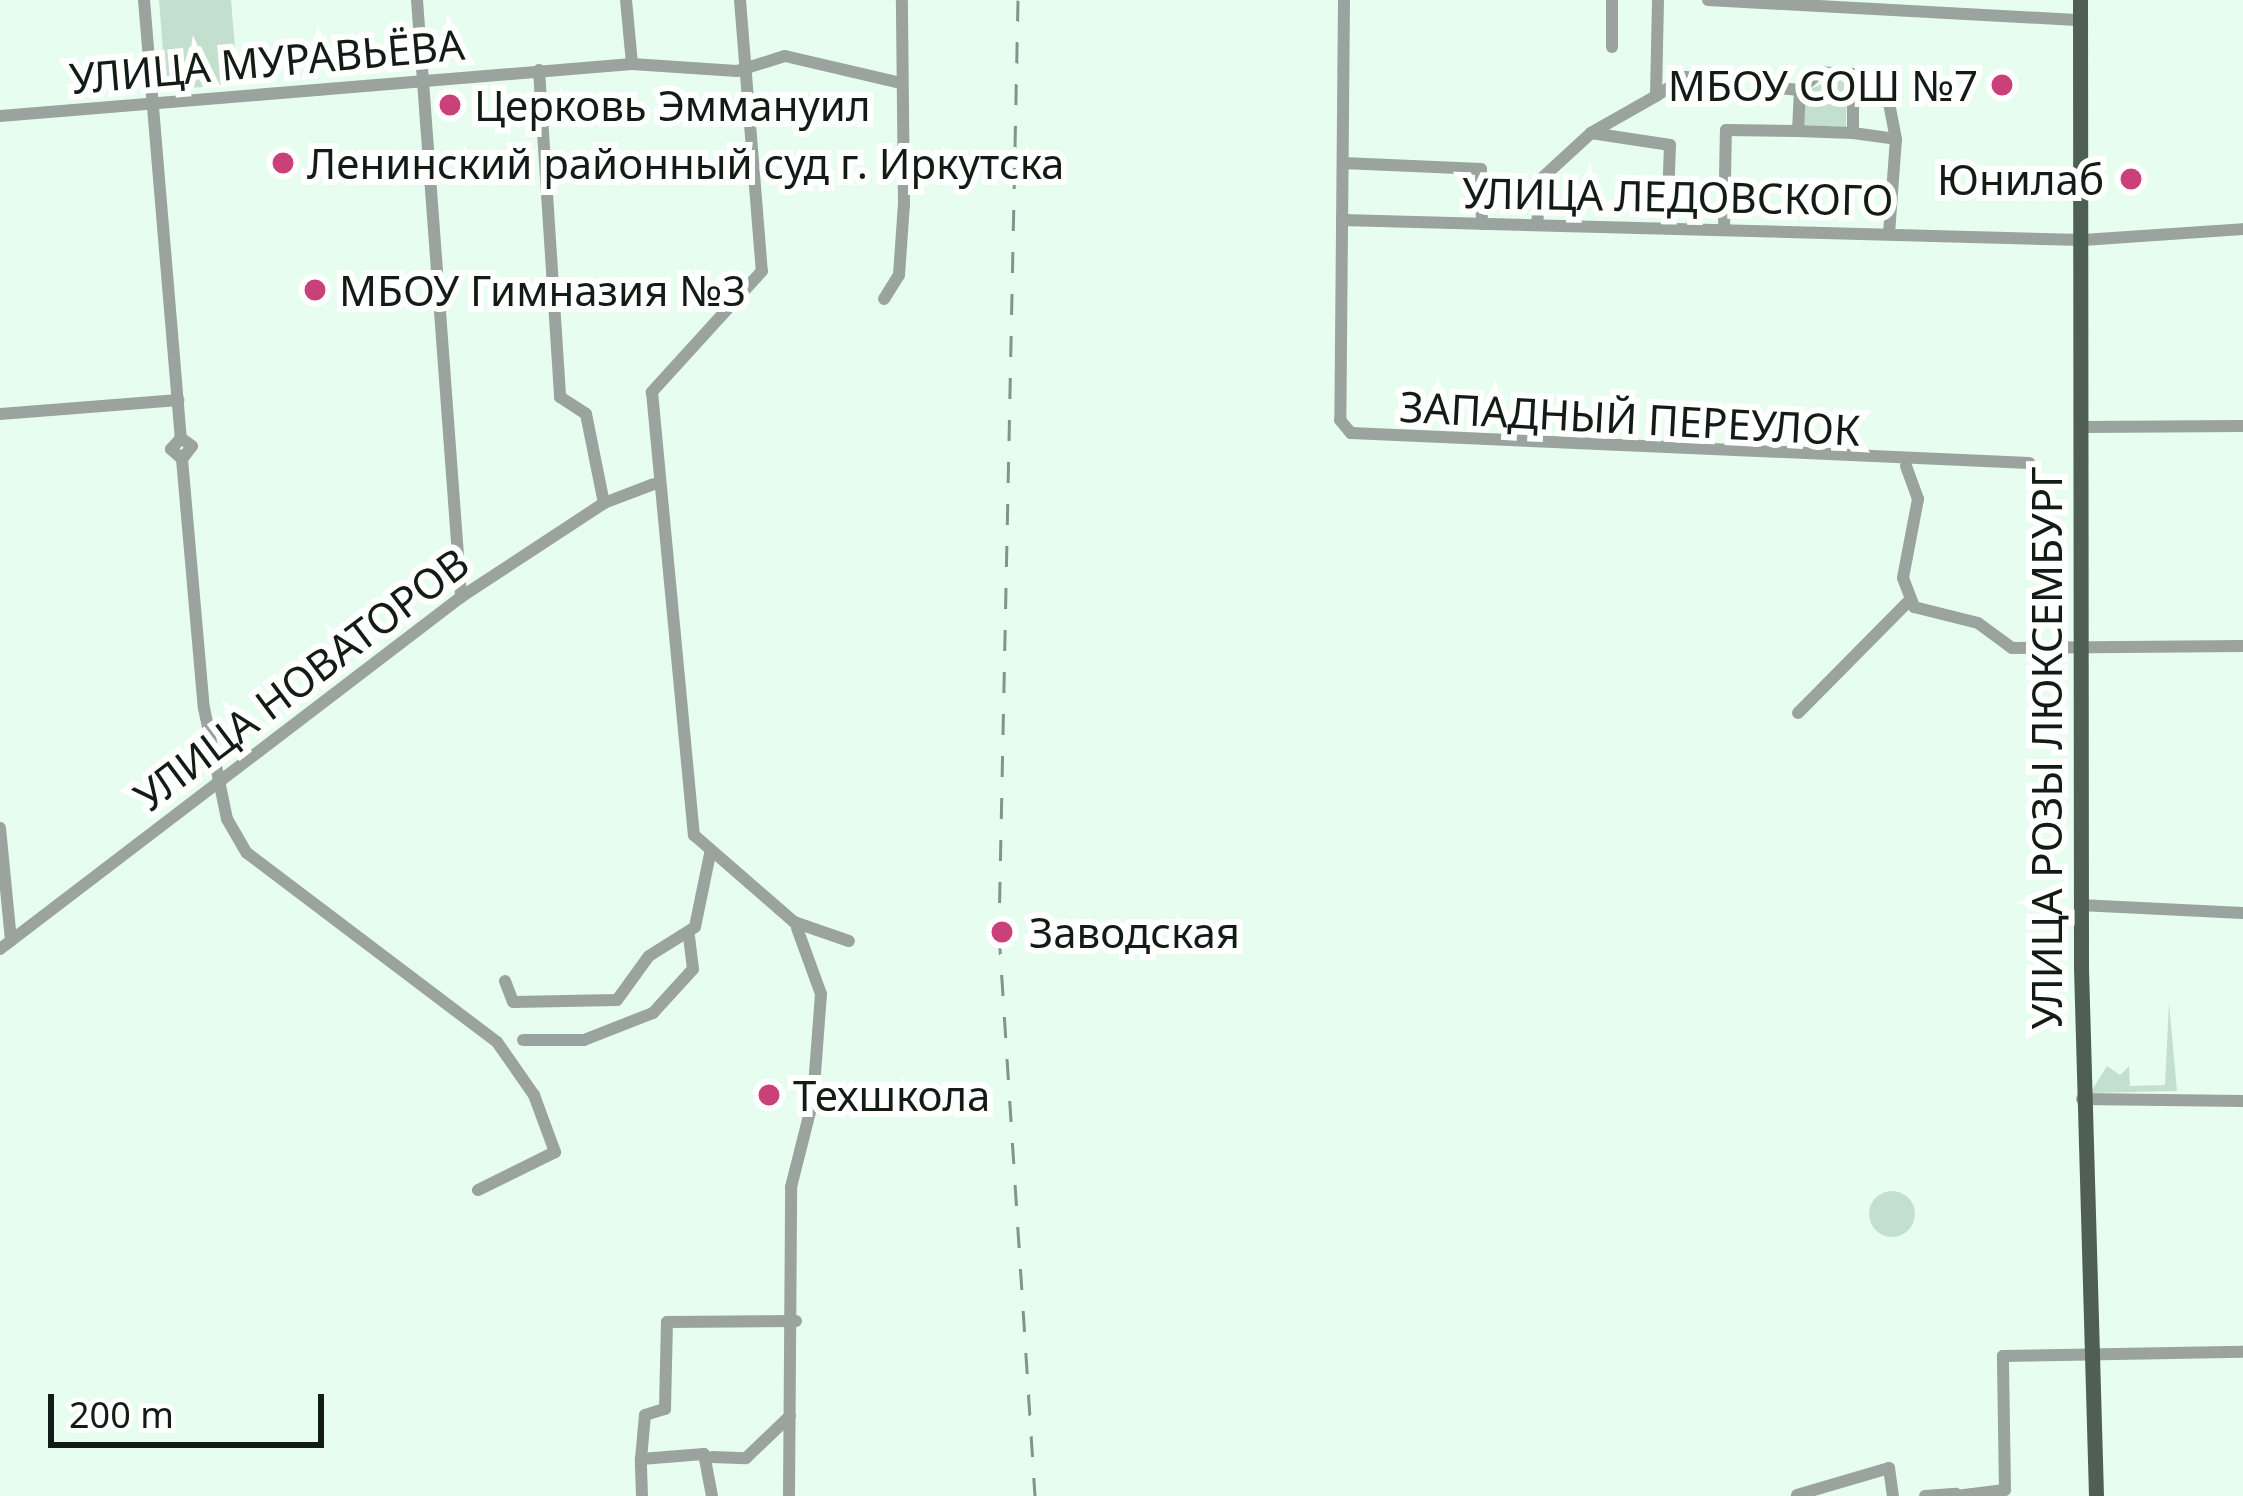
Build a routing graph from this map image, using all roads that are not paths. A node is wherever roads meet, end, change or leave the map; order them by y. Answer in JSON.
{"nodes":[{"id":1,"x":144,"y":0,"type":"edge"},
{"id":2,"x":417,"y":0,"type":"edge"},
{"id":3,"x":626,"y":0,"type":"edge"},
{"id":4,"x":740,"y":0,"type":"edge"},
{"id":5,"x":902,"y":0,"type":"edge"},
{"id":6,"x":1344,"y":0,"type":"edge"},
{"id":7,"x":1612,"y":0,"type":"edge"},
{"id":8,"x":1658,"y":0,"type":"edge"},
{"id":9,"x":1708,"y":0,"type":"edge"},
{"id":10,"x":2080,"y":0,"type":"edge"},
{"id":11,"x":2080,"y":20,"type":"junction"},
{"id":12,"x":1612,"y":47,"type":"dead end"},
{"id":13,"x":632,"y":64,"type":"junction"},
{"id":14,"x":746,"y":68,"type":"junction"},
{"id":15,"x":539,"y":70,"type":"junction"},
{"id":16,"x":1853,"y":74,"type":"junction"},
{"id":17,"x":1713,"y":80,"type":"dead end"},
{"id":18,"x":423,"y":82,"type":"junction"},
{"id":19,"x":897,"y":82,"type":"junction"},
{"id":20,"x":1758,"y":86,"type":"dead end"},
{"id":21,"x":1800,"y":90,"type":"junction"},
{"id":22,"x":1656,"y":96,"type":"junction"},
{"id":23,"x":152,"y":102,"type":"junction"},
{"id":24,"x":0,"y":116,"type":"edge"},
{"id":25,"x":1798,"y":131,"type":"junction"},
{"id":26,"x":1591,"y":133,"type":"junction"},
{"id":27,"x":1853,"y":133,"type":"junction"},
{"id":28,"x":1896,"y":140,"type":"junction"},
{"id":29,"x":1343,"y":164,"type":"junction"},
{"id":30,"x":1342,"y":220,"type":"junction"},
{"id":31,"x":1482,"y":224,"type":"junction"},
{"id":32,"x":1537,"y":225,"type":"junction"},
{"id":33,"x":1667,"y":229,"type":"junction"},
{"id":34,"x":2243,"y":229,"type":"edge"},
{"id":35,"x":1724,"y":230,"type":"junction"},
{"id":36,"x":1889,"y":234,"type":"junction"},
{"id":37,"x":2083,"y":240,"type":"junction"},
{"id":38,"x":884,"y":299,"type":"dead end"},
{"id":39,"x":178,"y":400,"type":"junction"},
{"id":40,"x":0,"y":415,"type":"edge"},
{"id":41,"x":2243,"y":426,"type":"edge"},
{"id":42,"x":2082,"y":427,"type":"junction"},
{"id":43,"x":2030,"y":463,"type":"dead end"},
{"id":44,"x":1906,"y":466,"type":"junction"},
{"id":45,"x":653,"y":484,"type":"junction"},
{"id":46,"x":604,"y":503,"type":"junction"},
{"id":47,"x":461,"y":597,"type":"junction"},
{"id":48,"x":1909,"y":602,"type":"junction"},
{"id":49,"x":2243,"y":646,"type":"edge"},
{"id":50,"x":2082,"y":650,"type":"junction"},
{"id":51,"x":1798,"y":713,"type":"dead end"},
{"id":52,"x":218,"y":779,"type":"junction"},
{"id":53,"x":0,"y":828,"type":"edge"},
{"id":54,"x":710,"y":854,"type":"junction"},
{"id":55,"x":2080,"y":905,"type":"junction"},
{"id":56,"x":2243,"y":913,"type":"edge"},
{"id":57,"x":794,"y":922,"type":"junction"},
{"id":58,"x":689,"y":935,"type":"junction"},
{"id":59,"x":849,"y":940,"type":"dead end"},
{"id":60,"x":6,"y":944,"type":"edge"},
{"id":61,"x":505,"y":982,"type":"dead end"},
{"id":62,"x":523,"y":1040,"type":"dead end"},
{"id":63,"x":2082,"y":1100,"type":"junction"},
{"id":64,"x":2243,"y":1101,"type":"edge"},
{"id":65,"x":478,"y":1190,"type":"dead end"},
{"id":66,"x":796,"y":1321,"type":"junction"},
{"id":67,"x":2094,"y":1351,"type":"junction"},
{"id":68,"x":2243,"y":1352,"type":"edge"},
{"id":69,"x":791,"y":1415,"type":"junction"},
{"id":70,"x":712,"y":1457,"type":"junction"},
{"id":71,"x":641,"y":1459,"type":"junction"},
{"id":72,"x":1796,"y":1495,"type":"edge"},
{"id":73,"x":1956,"y":1495,"type":"edge"},
{"id":74,"x":642,"y":1496,"type":"edge"},
{"id":75,"x":712,"y":1496,"type":"edge"},
{"id":76,"x":789,"y":1496,"type":"edge"},
{"id":77,"x":1893,"y":1496,"type":"edge"},
{"id":78,"x":1925,"y":1496,"type":"edge"},
{"id":79,"x":2096,"y":1496,"type":"edge"}],
"edges":[{"from":1,"to":23,"type":"street"},
{"from":2,"to":18,"type":"street"},
{"from":3,"to":13,"type":"street"},
{"from":4,"to":14,"type":"street"},
{"from":5,"to":19,"type":"street"},
{"from":6,"to":29,"type":"street"},
{"from":7,"to":12,"type":"street"},
{"from":8,"to":22,"type":"street"},
{"from":9,"to":11,"type":"street"},
{"from":10,"to":11,"type":"main road","name":"УЛИЦА РОЗЫ ЛЮКСЕМБУРГ"},
{"from":11,"to":37,"type":"main road","name":"УЛИЦА РОЗЫ ЛЮКСЕМБУРГ"},
{"from":13,"to":14,"type":"street","name":"УЛИЦА МУРАВЬЁВА"},
{"from":13,"to":15,"type":"street","name":"УЛИЦА МУРАВЬЁВА"},
{"from":14,"to":19,"type":"street","name":"УЛИЦА МУРАВЬЁВА"},
{"from":14,"to":45,"type":"street"},
{"from":15,"to":18,"type":"street","name":"УЛИЦА МУРАВЬЁВА"},
{"from":15,"to":46,"type":"street"},
{"from":16,"to":21,"type":"street"},
{"from":16,"to":27,"type":"street"},
{"from":16,"to":28,"type":"street"},
{"from":17,"to":22,"type":"street"},
{"from":18,"to":23,"type":"street","name":"УЛИЦА МУРАВЬЁВА"},
{"from":18,"to":47,"type":"street"},
{"from":19,"to":38,"type":"street"},
{"from":20,"to":21,"type":"street"},
{"from":21,"to":25,"type":"street"},
{"from":22,"to":26,"type":"street"},
{"from":23,"to":24,"type":"street","name":"УЛИЦА МУРАВЬЁВА"},
{"from":23,"to":39,"type":"street"},
{"from":25,"to":27,"type":"street"},
{"from":25,"to":35,"type":"street"},
{"from":26,"to":32,"type":"street"},
{"from":26,"to":33,"type":"street"},
{"from":27,"to":28,"type":"street"},
{"from":28,"to":36,"type":"street"},
{"from":29,"to":30,"type":"street"},
{"from":29,"to":31,"type":"street"},
{"from":30,"to":31,"type":"street","name":"УЛИЦА ЛЕДОВСКОГО"},
{"from":30,"to":44,"type":"street","name":"ЗАПАДНЫЙ ПЕРЕУЛОК"},
{"from":31,"to":32,"type":"street","name":"УЛИЦА ЛЕДОВСКОГО"},
{"from":32,"to":33,"type":"street","name":"УЛИЦА ЛЕДОВСКОГО"},
{"from":33,"to":35,"type":"street","name":"УЛИЦА ЛЕДОВСКОГО"},
{"from":34,"to":37,"type":"street","name":"УЛИЦА ЛЕДОВСКОГО"},
{"from":35,"to":36,"type":"street","name":"УЛИЦА ЛЕДОВСКОГО"},
{"from":36,"to":37,"type":"street","name":"УЛИЦА ЛЕДОВСКОГО"},
{"from":37,"to":42,"type":"main road","name":"УЛИЦА РОЗЫ ЛЮКСЕМБУРГ"},
{"from":39,"to":40,"type":"street"},
{"from":39,"to":52,"type":"street"},
{"from":41,"to":42,"type":"street"},
{"from":42,"to":50,"type":"main road","name":"УЛИЦА РОЗЫ ЛЮКСЕМБУРГ"},
{"from":43,"to":44,"type":"street","name":"ЗАПАДНЫЙ ПЕРЕУЛОК"},
{"from":44,"to":48,"type":"street"},
{"from":45,"to":46,"type":"street","name":"УЛИЦА НОВАТОРОВ"},
{"from":45,"to":54,"type":"street"},
{"from":46,"to":47,"type":"street","name":"УЛИЦА НОВАТОРОВ"},
{"from":47,"to":52,"type":"street","name":"УЛИЦА НОВАТОРОВ"},
{"from":48,"to":50,"type":"street"},
{"from":48,"to":51,"type":"street"},
{"from":49,"to":50,"type":"street"},
{"from":50,"to":55,"type":"main road","name":"УЛИЦА РОЗЫ ЛЮКСЕМБУРГ"},
{"from":52,"to":60,"type":"street","name":"УЛИЦА НОВАТОРОВ"},
{"from":52,"to":65,"type":"street"},
{"from":53,"to":60,"type":"street"},
{"from":54,"to":57,"type":"street"},
{"from":54,"to":58,"type":"street"},
{"from":55,"to":56,"type":"street"},
{"from":55,"to":63,"type":"main road","name":"УЛИЦА РОЗЫ ЛЮКСЕМБУРГ"},
{"from":57,"to":59,"type":"street"},
{"from":57,"to":66,"type":"street"},
{"from":58,"to":61,"type":"street"},
{"from":58,"to":62,"type":"street"},
{"from":63,"to":64,"type":"street"},
{"from":63,"to":67,"type":"main road","name":"УЛИЦА РОЗЫ ЛЮКСЕМБУРГ"},
{"from":66,"to":69,"type":"street"},
{"from":66,"to":71,"type":"street"},
{"from":67,"to":68,"type":"street"},
{"from":67,"to":73,"type":"street"},
{"from":67,"to":79,"type":"main road","name":"УЛИЦА РОЗЫ ЛЮКСЕМБУРГ"},
{"from":69,"to":70,"type":"street"},
{"from":69,"to":76,"type":"street"},
{"from":70,"to":71,"type":"street"},
{"from":70,"to":75,"type":"street"},
{"from":71,"to":74,"type":"street"},
{"from":72,"to":77,"type":"street"},
{"from":73,"to":78,"type":"street"}]}
